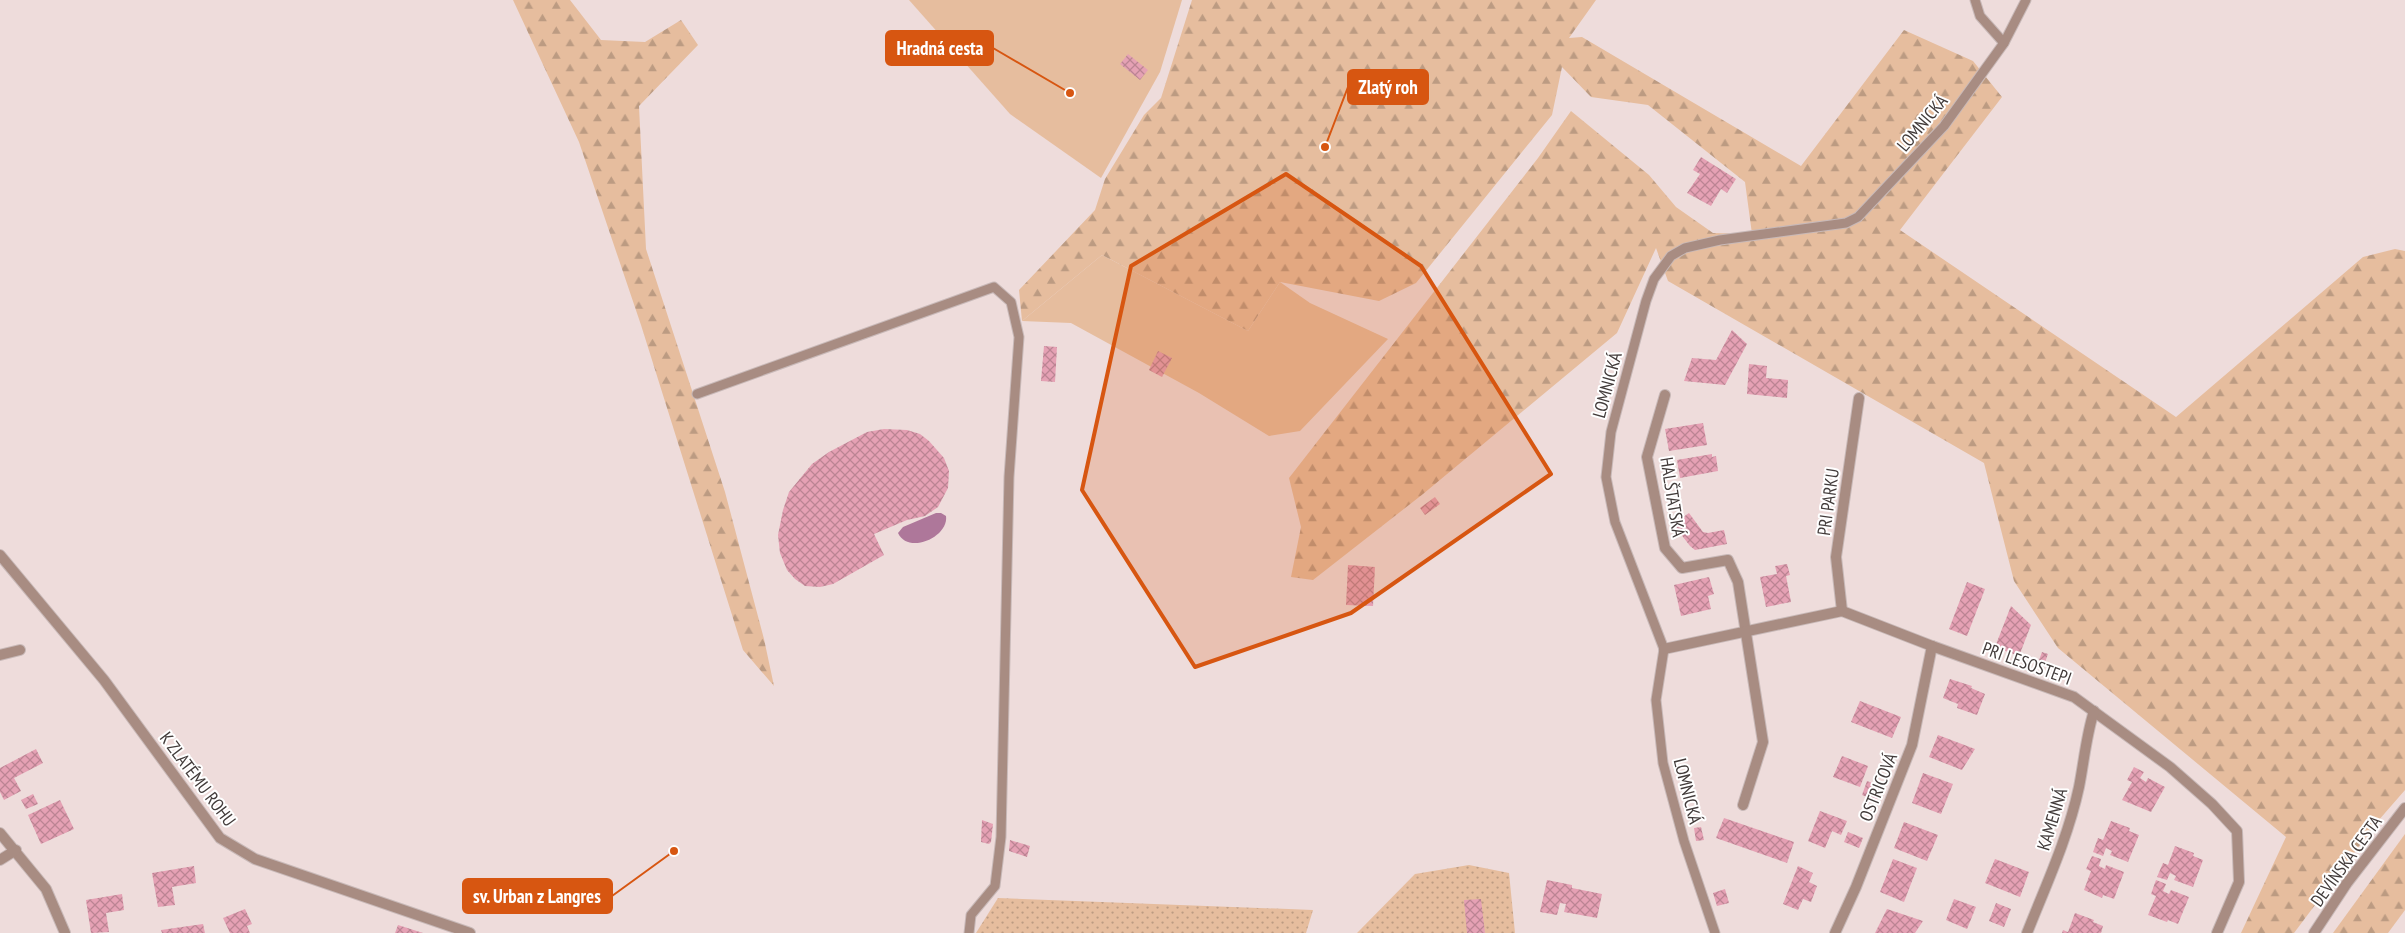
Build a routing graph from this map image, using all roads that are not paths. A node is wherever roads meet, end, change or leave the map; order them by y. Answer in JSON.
{"nodes":[{"id":1,"x":1975,"y":0,"type":"edge"},
{"id":2,"x":2026,"y":0,"type":"edge"},
{"id":3,"x":2004,"y":43,"type":"junction"},
{"id":4,"x":697,"y":394,"type":"dead end"},
{"id":5,"x":1665,"y":395,"type":"dead end"},
{"id":6,"x":1859,"y":398,"type":"dead end"},
{"id":7,"x":0,"y":555,"type":"edge"},
{"id":8,"x":1842,"y":611,"type":"junction"},
{"id":9,"x":1745,"y":632,"type":"junction"},
{"id":10,"x":1932,"y":646,"type":"junction"},
{"id":11,"x":1664,"y":649,"type":"junction"},
{"id":12,"x":20,"y":650,"type":"dead end"},
{"id":13,"x":0,"y":655,"type":"edge"},
{"id":14,"x":2094,"y":712,"type":"junction"},
{"id":15,"x":1743,"y":805,"type":"dead end"},
{"id":16,"x":2405,"y":808,"type":"edge"},
{"id":17,"x":0,"y":833,"type":"edge"},
{"id":18,"x":16,"y":850,"type":"junction"},
{"id":19,"x":0,"y":860,"type":"edge"},
{"id":20,"x":66,"y":933,"type":"edge"},
{"id":21,"x":470,"y":933,"type":"edge"},
{"id":22,"x":969,"y":933,"type":"edge"},
{"id":23,"x":1715,"y":933,"type":"edge"},
{"id":24,"x":1835,"y":933,"type":"edge"},
{"id":25,"x":2027,"y":933,"type":"edge"},
{"id":26,"x":2217,"y":933,"type":"edge"},
{"id":27,"x":2314,"y":933,"type":"edge"}],
"edges":[{"from":1,"to":3,"type":"lane"},
{"from":2,"to":3,"type":"lane","name":"LOMNICKÁ"},
{"from":3,"to":11,"type":"lane","name":"LOMNICKÁ"},
{"from":4,"to":22,"type":"lane"},
{"from":5,"to":9,"type":"street","name":"HALŠTATSKÁ"},
{"from":6,"to":8,"type":"street","name":"PRI PARKU"},
{"from":7,"to":21,"type":"street","name":"K ZLATÉMU ROHU"},
{"from":8,"to":9,"type":"street"},
{"from":8,"to":10,"type":"street","name":"PRI LESOSTEPI"},
{"from":9,"to":11,"type":"street"},
{"from":9,"to":15,"type":"street"},
{"from":10,"to":14,"type":"street","name":"PRI LESOSTEPI"},
{"from":10,"to":24,"type":"street","name":"OSTRICOVÁ"},
{"from":11,"to":23,"type":"lane","name":"LOMNICKÁ"},
{"from":12,"to":13,"type":"street"},
{"from":14,"to":25,"type":"street","name":"KAMENNÁ"},
{"from":14,"to":26,"type":"street","name":"PRI LESOSTEPI"},
{"from":16,"to":27,"type":"street","name":"DEVÍNSKA CESTA"},
{"from":17,"to":18,"type":"street"},
{"from":18,"to":19,"type":"street"},
{"from":18,"to":20,"type":"street"}]}
